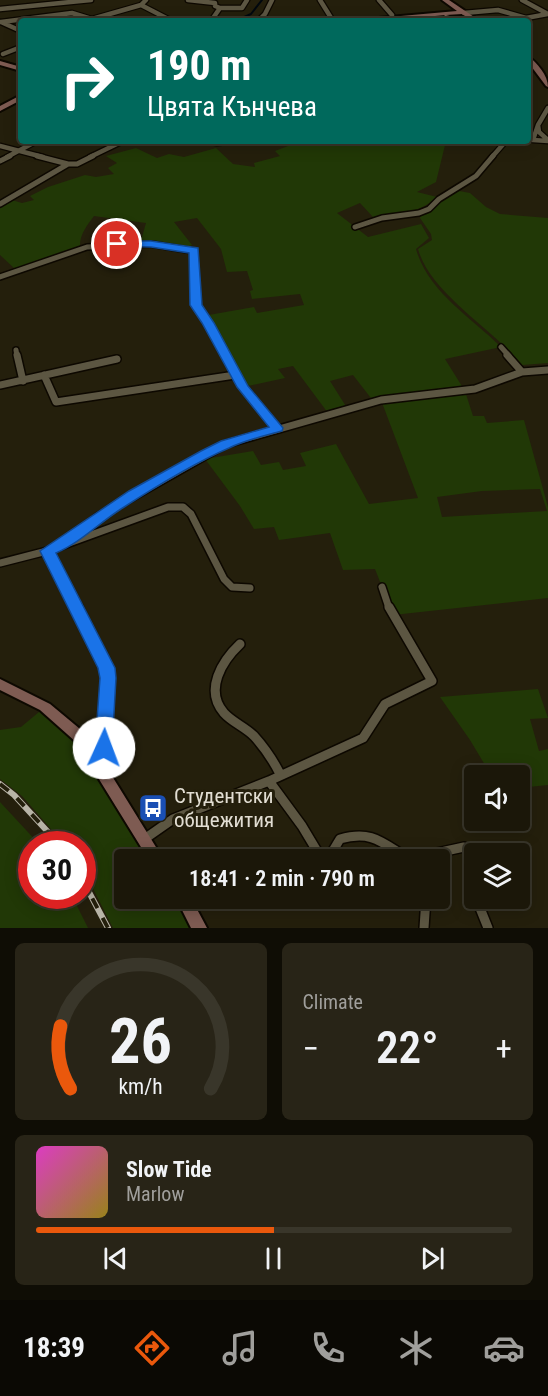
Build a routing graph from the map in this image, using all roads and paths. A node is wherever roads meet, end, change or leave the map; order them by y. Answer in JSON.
{"nodes":[{"id":1,"x":91,"y":0,"type":"edge"},
{"id":2,"x":147,"y":0,"type":"edge"},
{"id":3,"x":188,"y":0,"type":"edge"},
{"id":4,"x":247,"y":0,"type":"edge"},
{"id":5,"x":272,"y":0,"type":"edge"},
{"id":6,"x":320,"y":0,"type":"edge"},
{"id":7,"x":378,"y":0,"type":"edge"},
{"id":8,"x":439,"y":0,"type":"edge"},
{"id":9,"x":445,"y":0,"type":"edge"},
{"id":10,"x":522,"y":0,"type":"edge"},
{"id":11,"x":141,"y":5,"type":"junction"},
{"id":12,"x":220,"y":8,"type":"junction"},
{"id":13,"x":0,"y":9,"type":"edge"},
{"id":14,"x":462,"y":14,"type":"edge"},
{"id":15,"x":548,"y":14,"type":"edge"},
{"id":16,"x":395,"y":17,"type":"junction"},
{"id":17,"x":28,"y":18,"type":"edge"},
{"id":18,"x":90,"y":18,"type":"edge"},
{"id":19,"x":101,"y":18,"type":"edge"},
{"id":20,"x":166,"y":18,"type":"edge"},
{"id":21,"x":213,"y":18,"type":"edge"},
{"id":22,"x":261,"y":18,"type":"edge"},
{"id":23,"x":331,"y":18,"type":"edge"},
{"id":24,"x":388,"y":18,"type":"edge"},
{"id":25,"x":18,"y":19,"type":"edge"},
{"id":26,"x":1,"y":22,"type":"edge"},
{"id":27,"x":18,"y":30,"type":"edge"},
{"id":28,"x":18,"y":48,"type":"edge"},
{"id":29,"x":3,"y":54,"type":"dead end"},
{"id":30,"x":531,"y":57,"type":"edge"},
{"id":31,"x":531,"y":62,"type":"edge"},
{"id":32,"x":0,"y":65,"type":"edge"},
{"id":33,"x":18,"y":70,"type":"edge"},
{"id":34,"x":548,"y":74,"type":"edge"},
{"id":35,"x":548,"y":85,"type":"edge"},
{"id":36,"x":18,"y":99,"type":"edge"},
{"id":37,"x":548,"y":108,"type":"edge"},
{"id":38,"x":0,"y":109,"type":"edge"},
{"id":39,"x":538,"y":125,"type":"junction"},
{"id":40,"x":531,"y":140,"type":"edge"},
{"id":41,"x":548,"y":141,"type":"edge"},
{"id":42,"x":31,"y":144,"type":"edge"},
{"id":43,"x":117,"y":144,"type":"edge"},
{"id":44,"x":503,"y":144,"type":"edge"},
{"id":45,"x":0,"y":146,"type":"edge"},
{"id":46,"x":18,"y":151,"type":"junction"},
{"id":47,"x":0,"y":161,"type":"edge"},
{"id":48,"x":68,"y":164,"type":"junction"},
{"id":49,"x":0,"y":204,"type":"edge"},
{"id":50,"x":355,"y":227,"type":"dead end"},
{"id":51,"x":0,"y":278,"type":"edge"},
{"id":52,"x":501,"y":347,"type":"dead end"},
{"id":53,"x":16,"y":350,"type":"dead end"},
{"id":54,"x":117,"y":359,"type":"dead end"},
{"id":55,"x":548,"y":370,"type":"edge"},
{"id":56,"x":522,"y":372,"type":"junction"},
{"id":57,"x":44,"y":375,"type":"junction"},
{"id":58,"x":235,"y":375,"type":"junction"},
{"id":59,"x":23,"y":381,"type":"junction"},
{"id":60,"x":0,"y":386,"type":"edge"},
{"id":61,"x":277,"y":428,"type":"junction"},
{"id":62,"x":62,"y":544,"type":"junction"},
{"id":63,"x":47,"y":551,"type":"junction"},
{"id":64,"x":0,"y":562,"type":"edge"},
{"id":65,"x":382,"y":587,"type":"dead end"},
{"id":66,"x":250,"y":588,"type":"dead end"},
{"id":67,"x":240,"y":644,"type":"dead end"},
{"id":68,"x":0,"y":684,"type":"edge"},
{"id":69,"x":103,"y":771,"type":"junction"},
{"id":70,"x":280,"y":774,"type":"junction"},
{"id":71,"x":269,"y":781,"type":"junction"},
{"id":72,"x":143,"y":840,"type":"junction"},
{"id":73,"x":149,"y":849,"type":"edge"},
{"id":74,"x":316,"y":849,"type":"edge"},
{"id":75,"x":334,"y":849,"type":"edge"},
{"id":76,"x":393,"y":849,"type":"edge"},
{"id":77,"x":189,"y":909,"type":"edge"},
{"id":78,"x":425,"y":909,"type":"edge"},
{"id":79,"x":479,"y":909,"type":"edge"},
{"id":80,"x":200,"y":928,"type":"edge"},
{"id":81,"x":424,"y":928,"type":"edge"},
{"id":82,"x":488,"y":928,"type":"edge"}],
"edges":[{"from":1,"to":13,"type":"street"},
{"from":2,"to":11,"type":"street"},
{"from":3,"to":12,"type":"street"},
{"from":4,"to":12,"type":"street"},
{"from":5,"to":22,"type":"street"},
{"from":6,"to":23,"type":"street"},
{"from":7,"to":16,"type":"street"},
{"from":8,"to":14,"type":"main road"},
{"from":9,"to":14,"type":"main road"},
{"from":10,"to":15,"type":"street"},
{"from":11,"to":19,"type":"street"},
{"from":11,"to":20,"type":"street"},
{"from":12,"to":21,"type":"street"},
{"from":14,"to":15,"type":"street"},
{"from":14,"to":16,"type":"main road"},
{"from":14,"to":16,"type":"main road"},
{"from":16,"to":24,"type":"main road"},
{"from":17,"to":18,"type":"street"},
{"from":25,"to":26,"type":"street"},
{"from":26,"to":27,"type":"street"},
{"from":28,"to":29,"type":"street"},
{"from":30,"to":34,"type":"main road"},
{"from":31,"to":35,"type":"main road"},
{"from":32,"to":33,"type":"main road"},
{"from":36,"to":38,"type":"main road"},
{"from":37,"to":39,"type":"street"},
{"from":39,"to":40,"type":"street"},
{"from":39,"to":41,"type":"street"},
{"from":40,"to":41,"type":"street"},
{"from":42,"to":46,"type":"street"},
{"from":43,"to":48,"type":"street"},
{"from":44,"to":50,"type":"street"},
{"from":45,"to":46,"type":"street"},
{"from":46,"to":47,"type":"street"},
{"from":46,"to":48,"type":"street"},
{"from":48,"to":49,"type":"street"},
{"from":51,"to":58,"type":"street"},
{"from":52,"to":56,"type":"street"},
{"from":53,"to":59,"type":"street"},
{"from":54,"to":57,"type":"street"},
{"from":55,"to":56,"type":"street"},
{"from":56,"to":61,"type":"street"},
{"from":57,"to":58,"type":"street"},
{"from":57,"to":59,"type":"street"},
{"from":58,"to":61,"type":"street"},
{"from":59,"to":60,"type":"street"},
{"from":61,"to":62,"type":"street"},
{"from":62,"to":63,"type":"street"},
{"from":62,"to":66,"type":"street"},
{"from":63,"to":64,"type":"street"},
{"from":63,"to":69,"type":"street"},
{"from":65,"to":70,"type":"street"},
{"from":67,"to":70,"type":"street"},
{"from":68,"to":69,"type":"main road"},
{"from":69,"to":72,"type":"main road"},
{"from":70,"to":71,"type":"street"},
{"from":71,"to":72,"type":"street"},
{"from":71,"to":74,"type":"street"},
{"from":72,"to":73,"type":"main road"},
{"from":75,"to":76,"type":"street"},
{"from":77,"to":80,"type":"main road"},
{"from":78,"to":81,"type":"street"},
{"from":79,"to":82,"type":"street"}]}
